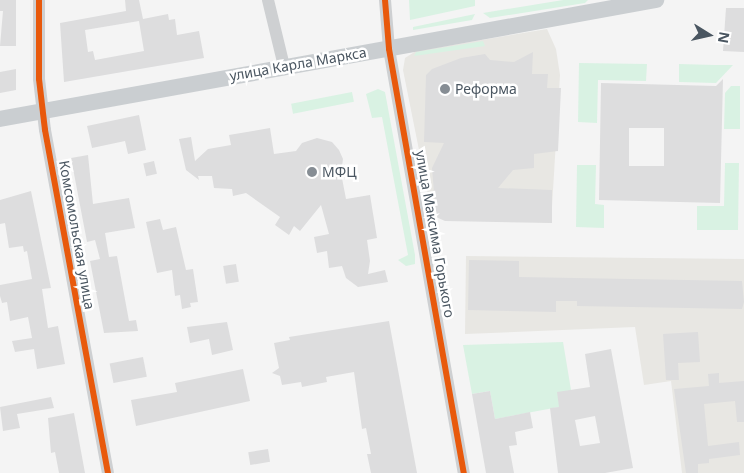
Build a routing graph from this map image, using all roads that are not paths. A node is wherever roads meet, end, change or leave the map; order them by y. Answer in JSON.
{"nodes":[{"id":1,"x":39,"y":0,"type":"edge"},
{"id":2,"x":268,"y":0,"type":"edge"},
{"id":3,"x":385,"y":0,"type":"edge"},
{"id":4,"x":656,"y":0,"type":"edge"},
{"id":5,"x":389,"y":49,"type":"junction"},
{"id":6,"x":284,"y":66,"type":"junction"},
{"id":7,"x":43,"y":111,"type":"junction"},
{"id":8,"x":0,"y":120,"type":"edge"},
{"id":9,"x":108,"y":473,"type":"edge"},
{"id":10,"x":464,"y":473,"type":"edge"}],
"edges":[{"from":1,"to":7,"type":"street","name":"Комсомольская улица"},
{"from":2,"to":6,"type":"street"},
{"from":3,"to":5,"type":"street","name":"улица Максима Горького"},
{"from":4,"to":5,"type":"main road","name":"улица Карла Маркса"},
{"from":5,"to":6,"type":"main road","name":"улица Карла Маркса"},
{"from":5,"to":10,"type":"street","name":"улица Максима Горького"},
{"from":6,"to":7,"type":"main road","name":"улица Карла Маркса"},
{"from":7,"to":8,"type":"main road","name":"улица Карла Маркса"},
{"from":7,"to":9,"type":"street","name":"Комсомольская улица"}]}
